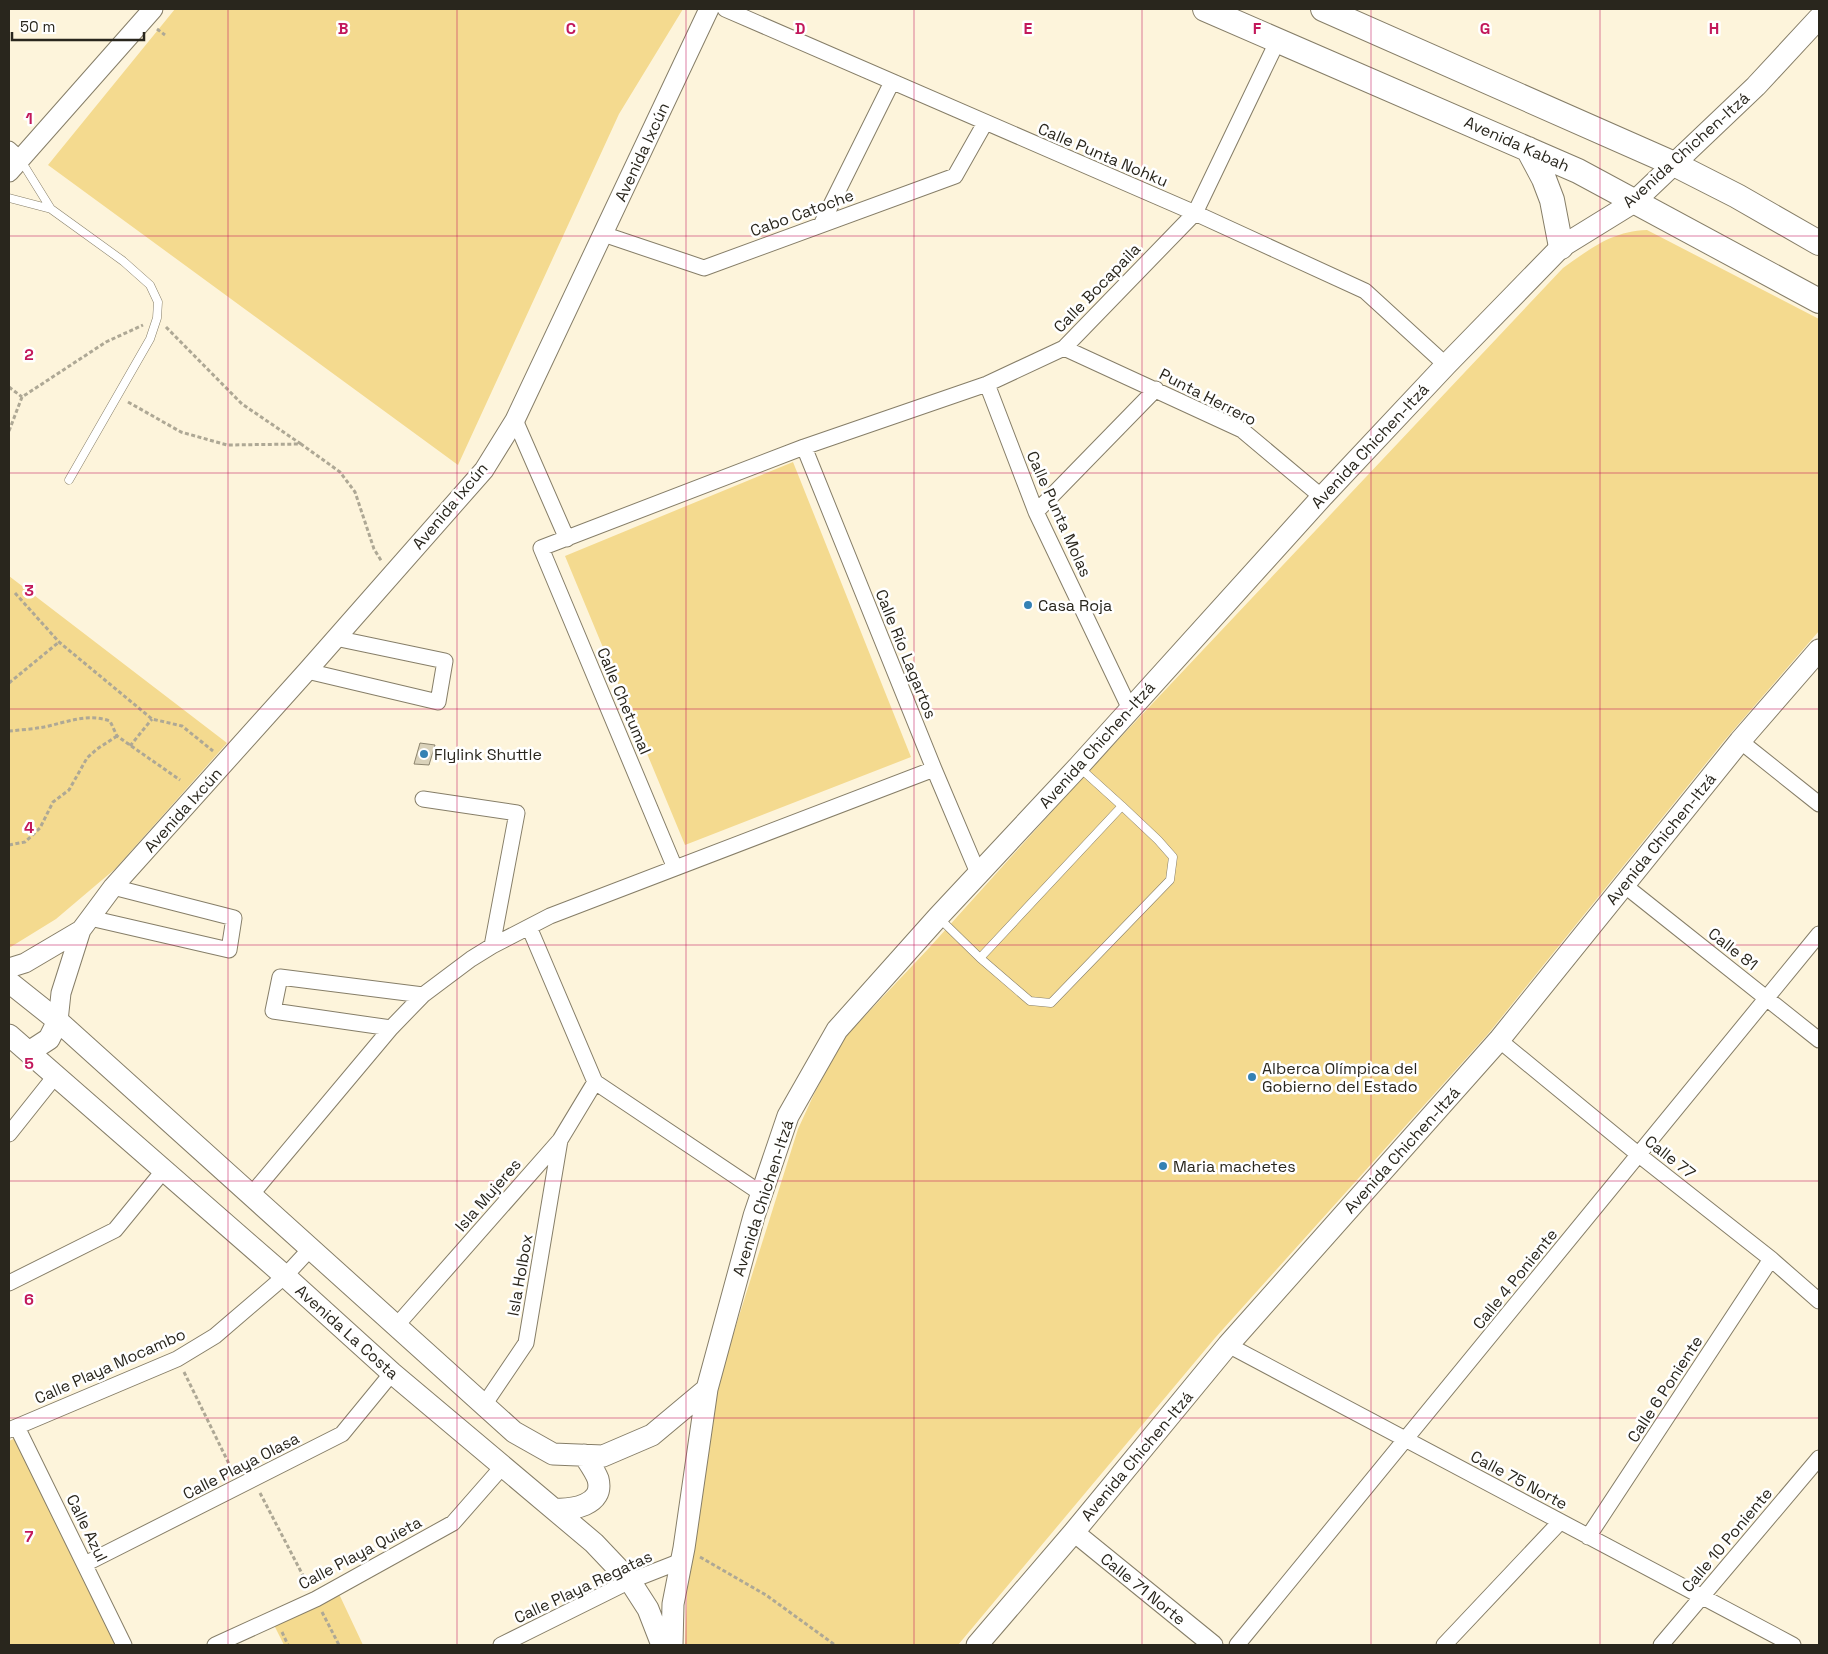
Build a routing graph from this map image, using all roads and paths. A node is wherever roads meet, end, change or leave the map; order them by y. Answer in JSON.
{"nodes":[{"id":1,"x":153,"y":9,"type":"edge"},
{"id":2,"x":709,"y":9,"type":"edge"},
{"id":3,"x":725,"y":9,"type":"edge"},
{"id":4,"x":1205,"y":9,"type":"edge"},
{"id":5,"x":1322,"y":9,"type":"edge"},
{"id":6,"x":1819,"y":18,"type":"edge"},
{"id":7,"x":1278,"y":40,"type":"junction"},
{"id":8,"x":892,"y":82,"type":"junction"},
{"id":9,"x":985,"y":123,"type":"junction"},
{"id":10,"x":1528,"y":149,"type":"junction"},
{"id":11,"x":13,"y":160,"type":"edge"},
{"id":12,"x":1674,"y":164,"type":"junction"},
{"id":13,"x":9,"y":198,"type":"edge"},
{"id":14,"x":1634,"y":202,"type":"junction"},
{"id":15,"x":51,"y":209,"type":"junction"},
{"id":16,"x":1195,"y":213,"type":"junction"},
{"id":17,"x":821,"y":225,"type":"junction"},
{"id":18,"x":603,"y":234,"type":"junction"},
{"id":19,"x":1819,"y":243,"type":"edge"},
{"id":20,"x":1561,"y":246,"type":"junction"},
{"id":21,"x":1819,"y":301,"type":"edge"},
{"id":22,"x":157,"y":318,"type":"junction"},
{"id":23,"x":1064,"y":348,"type":"junction"},
{"id":24,"x":1446,"y":365,"type":"junction"},
{"id":25,"x":988,"y":384,"type":"junction"},
{"id":26,"x":9,"y":387,"type":"edge"},
{"id":27,"x":1156,"y":389,"type":"junction"},
{"id":28,"x":116,"y":395,"type":"junction"},
{"id":29,"x":22,"y":397,"type":"junction"},
{"id":30,"x":515,"y":420,"type":"junction"},
{"id":31,"x":9,"y":431,"type":"edge"},
{"id":32,"x":301,"y":444,"type":"junction"},
{"id":33,"x":804,"y":446,"type":"junction"},
{"id":34,"x":69,"y":480,"type":"dead end"},
{"id":35,"x":1322,"y":497,"type":"junction"},
{"id":36,"x":1036,"y":512,"type":"junction"},
{"id":37,"x":567,"y":539,"type":"junction"},
{"id":38,"x":541,"y":548,"type":"joint"},
{"id":39,"x":390,"y":576,"type":"junction"},
{"id":40,"x":14,"y":593,"type":"dead end"},
{"id":41,"x":335,"y":638,"type":"junction"},
{"id":42,"x":59,"y":642,"type":"junction"},
{"id":43,"x":1819,"y":650,"type":"edge"},
{"id":44,"x":308,"y":671,"type":"junction"},
{"id":45,"x":9,"y":683,"type":"edge"},
{"id":46,"x":1130,"y":709,"type":"junction"},
{"id":47,"x":152,"y":719,"type":"junction"},
{"id":48,"x":9,"y":731,"type":"edge"},
{"id":49,"x":117,"y":736,"type":"junction"},
{"id":50,"x":1740,"y":741,"type":"junction"},
{"id":51,"x":130,"y":746,"type":"junction"},
{"id":52,"x":226,"y":761,"type":"junction"},
{"id":53,"x":1079,"y":766,"type":"junction"},
{"id":54,"x":934,"y":769,"type":"junction"},
{"id":55,"x":180,"y":780,"type":"dead end"},
{"id":56,"x":424,"y":799,"type":"dead end"},
{"id":57,"x":1819,"y":804,"type":"edge"},
{"id":58,"x":1122,"y":806,"type":"junction"},
{"id":59,"x":9,"y":845,"type":"edge"},
{"id":60,"x":675,"y":868,"type":"junction"},
{"id":61,"x":978,"y":873,"type":"junction"},
{"id":62,"x":1624,"y":885,"type":"junction"},
{"id":63,"x":113,"y":887,"type":"junction"},
{"id":64,"x":938,"y":917,"type":"junction"},
{"id":65,"x":85,"y":924,"type":"junction"},
{"id":66,"x":529,"y":927,"type":"junction"},
{"id":67,"x":1819,"y":934,"type":"edge"},
{"id":68,"x":492,"y":946,"type":"junction"},
{"id":69,"x":980,"y":958,"type":"junction"},
{"id":70,"x":9,"y":968,"type":"edge"},
{"id":71,"x":9,"y":982,"type":"edge"},
{"id":72,"x":423,"y":995,"type":"junction"},
{"id":73,"x":1767,"y":998,"type":"junction"},
{"id":74,"x":58,"y":1021,"type":"junction"},
{"id":75,"x":391,"y":1028,"type":"junction"},
{"id":76,"x":9,"y":1035,"type":"edge"},
{"id":77,"x":1499,"y":1040,"type":"junction"},
{"id":78,"x":1819,"y":1040,"type":"edge"},
{"id":79,"x":29,"y":1052,"type":"junction"},
{"id":80,"x":56,"y":1075,"type":"junction"},
{"id":81,"x":595,"y":1082,"type":"junction"},
{"id":82,"x":9,"y":1134,"type":"edge"},
{"id":83,"x":560,"y":1140,"type":"junction"},
{"id":84,"x":1638,"y":1155,"type":"junction"},
{"id":85,"x":164,"y":1170,"type":"junction"},
{"id":86,"x":762,"y":1194,"type":"junction"},
{"id":87,"x":252,"y":1195,"type":"junction"},
{"id":88,"x":311,"y":1248,"type":"junction"},
{"id":89,"x":1771,"y":1259,"type":"junction"},
{"id":90,"x":285,"y":1276,"type":"junction"},
{"id":91,"x":9,"y":1283,"type":"edge"},
{"id":92,"x":1819,"y":1300,"type":"edge"},
{"id":93,"x":397,"y":1325,"type":"junction"},
{"id":94,"x":1228,"y":1345,"type":"junction"},
{"id":95,"x":177,"y":1359,"type":"junction"},
{"id":96,"x":392,"y":1373,"type":"junction"},
{"id":97,"x":707,"y":1389,"type":"junction"},
{"id":98,"x":484,"y":1405,"type":"junction"},
{"id":99,"x":13,"y":1428,"type":"edge"},
{"id":100,"x":1406,"y":1440,"type":"junction"},
{"id":101,"x":584,"y":1455,"type":"junction"},
{"id":102,"x":1819,"y":1458,"type":"edge"},
{"id":103,"x":503,"y":1466,"type":"junction"},
{"id":104,"x":247,"y":1482,"type":"junction"},
{"id":105,"x":554,"y":1509,"type":"junction"},
{"id":106,"x":1560,"y":1522,"type":"junction"},
{"id":107,"x":1074,"y":1532,"type":"junction"},
{"id":108,"x":1588,"y":1537,"type":"junction"},
{"id":109,"x":683,"y":1555,"type":"junction"},
{"id":110,"x":85,"y":1564,"type":"junction"},
{"id":111,"x":630,"y":1582,"type":"junction"},
{"id":112,"x":1702,"y":1596,"type":"junction"},
{"id":113,"x":316,"y":1599,"type":"junction"},
{"id":114,"x":124,"y":1645,"type":"edge"},
{"id":115,"x":216,"y":1645,"type":"edge"},
{"id":116,"x":339,"y":1645,"type":"edge"},
{"id":117,"x":501,"y":1645,"type":"edge"},
{"id":118,"x":662,"y":1645,"type":"edge"},
{"id":119,"x":672,"y":1645,"type":"edge"},
{"id":120,"x":835,"y":1645,"type":"edge"},
{"id":121,"x":977,"y":1645,"type":"edge"},
{"id":122,"x":1213,"y":1645,"type":"edge"},
{"id":123,"x":1237,"y":1645,"type":"edge"},
{"id":124,"x":1444,"y":1645,"type":"edge"},
{"id":125,"x":1661,"y":1645,"type":"edge"},
{"id":126,"x":1793,"y":1645,"type":"edge"}],
"edges":[{"from":1,"to":11,"type":"street"},
{"from":2,"to":18,"type":"street","name":"Avenida Ixcún"},
{"from":3,"to":8,"type":"street","name":"Calle Punta Nohku"},
{"from":4,"to":7,"type":"main road","name":"Avenida Kabah"},
{"from":5,"to":12,"type":"main road"},
{"from":6,"to":12,"type":"main road","name":"Avenida Chichen-Itzá"},
{"from":7,"to":10,"type":"main road","name":"Avenida Kabah"},
{"from":7,"to":16,"type":"street","name":"Calle Bocapaila"},
{"from":8,"to":9,"type":"street","name":"Calle Punta Nohku"},
{"from":8,"to":17,"type":"street"},
{"from":9,"to":16,"type":"street","name":"Calle Punta Nohku"},
{"from":9,"to":17,"type":"street","name":"Cabo Catoche"},
{"from":10,"to":14,"type":"main road","name":"Avenida Kabah"},
{"from":10,"to":20,"type":"main road"},
{"from":11,"to":15,"type":"lane"},
{"from":12,"to":14,"type":"main road","name":"Avenida Chichen-Itzá"},
{"from":12,"to":19,"type":"main road"},
{"from":13,"to":15,"type":"lane"},
{"from":14,"to":20,"type":"main road","name":"Avenida Chichen-Itzá"},
{"from":14,"to":21,"type":"main road","name":"Avenida Kabah"},
{"from":15,"to":22,"type":"lane"},
{"from":16,"to":23,"type":"street","name":"Calle Bocapaila"},
{"from":16,"to":24,"type":"street","name":"Calle Punta Nohku"},
{"from":17,"to":18,"type":"street","name":"Cabo Catoche"},
{"from":18,"to":30,"type":"street","name":"Avenida Ixcún"},
{"from":20,"to":24,"type":"main road","name":"Avenida Chichen-Itzá"},
{"from":22,"to":28,"type":"lane"},
{"from":22,"to":29,"type":"path"},
{"from":22,"to":32,"type":"path"},
{"from":23,"to":25,"type":"street","name":"Calle Bocapaila"},
{"from":23,"to":27,"type":"street","name":"Punta Herrero"},
{"from":24,"to":35,"type":"main road","name":"Avenida Chichen-Itzá"},
{"from":25,"to":33,"type":"street","name":"Calle Bocapaila"},
{"from":25,"to":36,"type":"street","name":"Calle Punta Molas"},
{"from":26,"to":29,"type":"path"},
{"from":27,"to":35,"type":"street","name":"Punta Herrero"},
{"from":27,"to":36,"type":"street"},
{"from":28,"to":32,"type":"path"},
{"from":28,"to":34,"type":"lane"},
{"from":29,"to":31,"type":"path"},
{"from":30,"to":37,"type":"street"},
{"from":30,"to":39,"type":"street","name":"Avenida Ixcún"},
{"from":32,"to":39,"type":"path"},
{"from":33,"to":37,"type":"street","name":"Calle Bocapaila"},
{"from":33,"to":54,"type":"street","name":"Calle Río Lagartos"},
{"from":35,"to":46,"type":"main road","name":"Avenida Chichen-Itzá"},
{"from":36,"to":46,"type":"street","name":"Calle Punta Molas"},
{"from":37,"to":38,"type":"street","name":"Calle Bocapaila"},
{"from":38,"to":60,"type":"street","name":"Calle Chetumal"},
{"from":39,"to":41,"type":"street","name":"Avenida Ixcún"},
{"from":40,"to":42,"type":"path"},
{"from":41,"to":44,"type":"street","name":"Avenida Ixcún"},
{"from":41,"to":44,"type":"street"},
{"from":42,"to":45,"type":"path"},
{"from":42,"to":47,"type":"path"},
{"from":43,"to":50,"type":"main road","name":"Avenida Chichen-Itzá"},
{"from":44,"to":52,"type":"street","name":"Avenida Ixcún"},
{"from":46,"to":53,"type":"main road","name":"Avenida Chichen-Itzá"},
{"from":47,"to":51,"type":"path"},
{"from":47,"to":52,"type":"path"},
{"from":48,"to":49,"type":"path"},
{"from":49,"to":51,"type":"path"},
{"from":49,"to":59,"type":"path"},
{"from":50,"to":57,"type":"street"},
{"from":50,"to":62,"type":"main road","name":"Avenida Chichen-Itzá"},
{"from":51,"to":55,"type":"path"},
{"from":52,"to":63,"type":"street","name":"Avenida Ixcún"},
{"from":53,"to":58,"type":"lane"},
{"from":53,"to":61,"type":"main road","name":"Avenida Chichen-Itzá"},
{"from":54,"to":60,"type":"street"},
{"from":54,"to":61,"type":"street","name":"Calle Río Lagartos"},
{"from":56,"to":68,"type":"street"},
{"from":58,"to":69,"type":"lane"},
{"from":58,"to":69,"type":"lane"},
{"from":60,"to":66,"type":"street"},
{"from":61,"to":64,"type":"main road","name":"Avenida Chichen-Itzá"},
{"from":62,"to":73,"type":"street","name":"Calle 81"},
{"from":62,"to":77,"type":"main road","name":"Avenida Chichen-Itzá"},
{"from":63,"to":65,"type":"street","name":"Avenida Ixcún"},
{"from":63,"to":65,"type":"street"},
{"from":64,"to":69,"type":"lane"},
{"from":64,"to":86,"type":"main road","name":"Avenida Chichen-Itzá"},
{"from":65,"to":70,"type":"street","name":"Avenida Ixcún"},
{"from":65,"to":74,"type":"street","name":"Avenida Ixcún"},
{"from":66,"to":68,"type":"street"},
{"from":66,"to":81,"type":"street"},
{"from":67,"to":73,"type":"street","name":"Calle 4 Poniente"},
{"from":68,"to":72,"type":"street"},
{"from":71,"to":74,"type":"main road"},
{"from":72,"to":75,"type":"street"},
{"from":72,"to":75,"type":"street"},
{"from":73,"to":78,"type":"street","name":"Calle 81"},
{"from":73,"to":84,"type":"street","name":"Calle 4 Poniente"},
{"from":74,"to":79,"type":"main road"},
{"from":74,"to":87,"type":"main road"},
{"from":75,"to":87,"type":"street"},
{"from":76,"to":79,"type":"main road","name":"Avenida La Costa"},
{"from":77,"to":84,"type":"street","name":"Calle 77"},
{"from":77,"to":94,"type":"main road","name":"Avenida Chichen-Itzá"},
{"from":79,"to":80,"type":"main road","name":"Avenida La Costa"},
{"from":80,"to":82,"type":"street"},
{"from":80,"to":85,"type":"main road","name":"Avenida La Costa"},
{"from":81,"to":83,"type":"street","name":"Isla Mujeres"},
{"from":81,"to":86,"type":"street"},
{"from":83,"to":93,"type":"street","name":"Isla Mujeres"},
{"from":83,"to":98,"type":"street","name":"Isla Holbox"},
{"from":84,"to":89,"type":"street","name":"Calle 77"},
{"from":84,"to":100,"type":"street","name":"Calle 4 Poniente"},
{"from":85,"to":90,"type":"main road","name":"Avenida La Costa"},
{"from":85,"to":91,"type":"street"},
{"from":86,"to":97,"type":"main road","name":"Avenida Chichen-Itzá"},
{"from":87,"to":88,"type":"main road"},
{"from":88,"to":90,"type":"street","name":"Calle Playa Mocambo"},
{"from":88,"to":93,"type":"main road"},
{"from":89,"to":92,"type":"street","name":"Calle 77"},
{"from":89,"to":108,"type":"street","name":"Calle 6 Poniente"},
{"from":90,"to":95,"type":"street","name":"Calle Playa Mocambo"},
{"from":90,"to":96,"type":"main road","name":"Avenida La Costa"},
{"from":93,"to":98,"type":"main road"},
{"from":94,"to":100,"type":"street","name":"Calle 75 Norte"},
{"from":94,"to":107,"type":"main road","name":"Avenida Chichen-Itzá"},
{"from":95,"to":99,"type":"street","name":"Calle Playa Mocambo"},
{"from":95,"to":104,"type":"path"},
{"from":96,"to":103,"type":"main road","name":"Avenida La Costa"},
{"from":96,"to":104,"type":"street","name":"Calle Playa Olasa"},
{"from":97,"to":101,"type":"main road"},
{"from":97,"to":109,"type":"main road","name":"Avenida Chichen-Itzá"},
{"from":98,"to":101,"type":"main road"},
{"from":99,"to":110,"type":"street","name":"Calle Azul"},
{"from":100,"to":106,"type":"street","name":"Calle 75 Norte"},
{"from":100,"to":123,"type":"street","name":"Calle 4 Poniente"},
{"from":101,"to":105,"type":"main road"},
{"from":102,"to":112,"type":"street","name":"Calle 10 Poniente"},
{"from":103,"to":105,"type":"main road","name":"Avenida La Costa"},
{"from":103,"to":113,"type":"street","name":"Calle Playa Quieta"},
{"from":104,"to":110,"type":"street","name":"Calle Playa Olasa"},
{"from":104,"to":113,"type":"path"},
{"from":105,"to":111,"type":"main road","name":"Avenida La Costa"},
{"from":106,"to":108,"type":"street","name":"Calle 75 Norte"},
{"from":106,"to":124,"type":"street"},
{"from":107,"to":121,"type":"main road","name":"Avenida Chichen-Itzá"},
{"from":107,"to":122,"type":"street","name":"Calle 71 Norte"},
{"from":108,"to":112,"type":"street","name":"Calle 75 Norte"},
{"from":109,"to":111,"type":"street","name":"Calle Playa Regatas"},
{"from":109,"to":119,"type":"main road","name":"Avenida Chichen-Itzá"},
{"from":109,"to":120,"type":"path"},
{"from":110,"to":114,"type":"street","name":"Calle Azul"},
{"from":111,"to":117,"type":"street","name":"Calle Playa Regatas"},
{"from":111,"to":118,"type":"main road","name":"Avenida La Costa"},
{"from":112,"to":125,"type":"street","name":"Calle 10 Poniente"},
{"from":112,"to":126,"type":"street","name":"Calle 75 Norte"},
{"from":113,"to":115,"type":"street","name":"Calle Playa Quieta"},
{"from":113,"to":116,"type":"path"}]}
